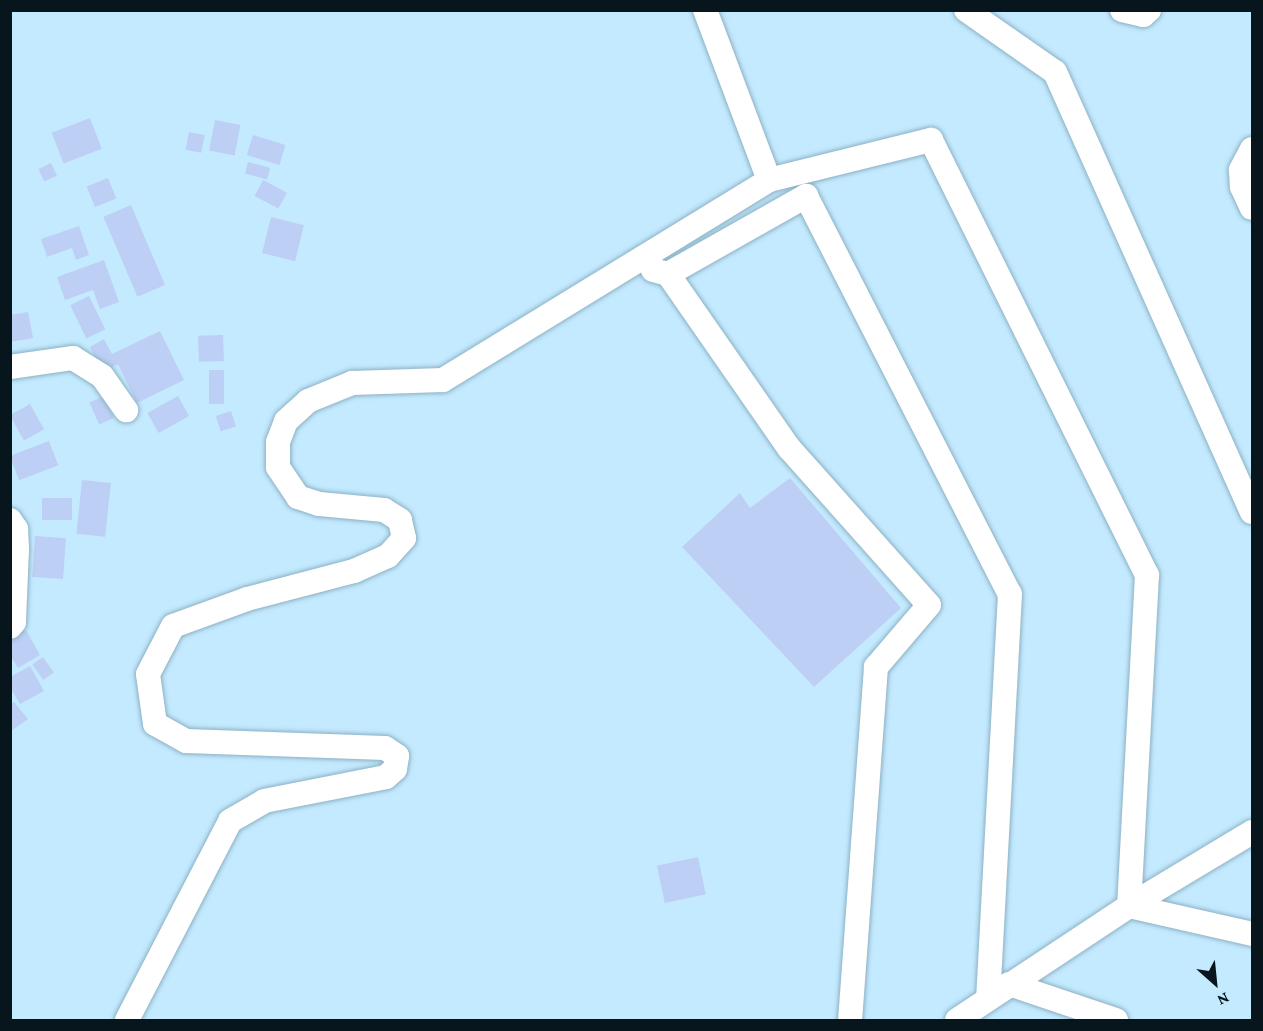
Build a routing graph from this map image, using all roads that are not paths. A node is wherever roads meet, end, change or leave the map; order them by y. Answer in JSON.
{"nodes":[{"id":1,"x":705,"y":10,"type":"edge"},
{"id":2,"x":966,"y":10,"type":"edge"},
{"id":3,"x":1122,"y":10,"type":"edge"},
{"id":4,"x":1149,"y":10,"type":"edge"},
{"id":5,"x":1252,"y":149,"type":"edge"},
{"id":6,"x":769,"y":180,"type":"junction"},
{"id":7,"x":1252,"y":208,"type":"edge"},
{"id":8,"x":630,"y":263,"type":"junction"},
{"id":9,"x":668,"y":274,"type":"junction"},
{"id":10,"x":10,"y":367,"type":"edge"},
{"id":11,"x":126,"y":410,"type":"dead end"},
{"id":12,"x":1252,"y":512,"type":"edge"},
{"id":13,"x":10,"y":520,"type":"edge"},
{"id":14,"x":10,"y":627,"type":"edge"},
{"id":15,"x":1252,"y":832,"type":"edge"},
{"id":16,"x":1129,"y":906,"type":"junction"},
{"id":17,"x":1252,"y":934,"type":"edge"},
{"id":18,"x":1009,"y":984,"type":"junction"},
{"id":19,"x":988,"y":998,"type":"junction"},
{"id":20,"x":127,"y":1020,"type":"edge"},
{"id":21,"x":850,"y":1020,"type":"edge"},
{"id":22,"x":957,"y":1020,"type":"edge"},
{"id":23,"x":1116,"y":1020,"type":"edge"}],
"edges":[{"from":1,"to":6,"type":"street"},
{"from":2,"to":12,"type":"street"},
{"from":3,"to":4,"type":"street"},
{"from":5,"to":7,"type":"street"},
{"from":6,"to":8,"type":"street"},
{"from":6,"to":16,"type":"street"},
{"from":8,"to":9,"type":"street"},
{"from":8,"to":20,"type":"street"},
{"from":9,"to":19,"type":"street"},
{"from":9,"to":21,"type":"street"},
{"from":10,"to":11,"type":"street"},
{"from":13,"to":14,"type":"street"},
{"from":15,"to":16,"type":"street"},
{"from":16,"to":17,"type":"street"},
{"from":16,"to":18,"type":"street"},
{"from":18,"to":19,"type":"street"},
{"from":18,"to":23,"type":"street"},
{"from":19,"to":22,"type":"street"}]}
